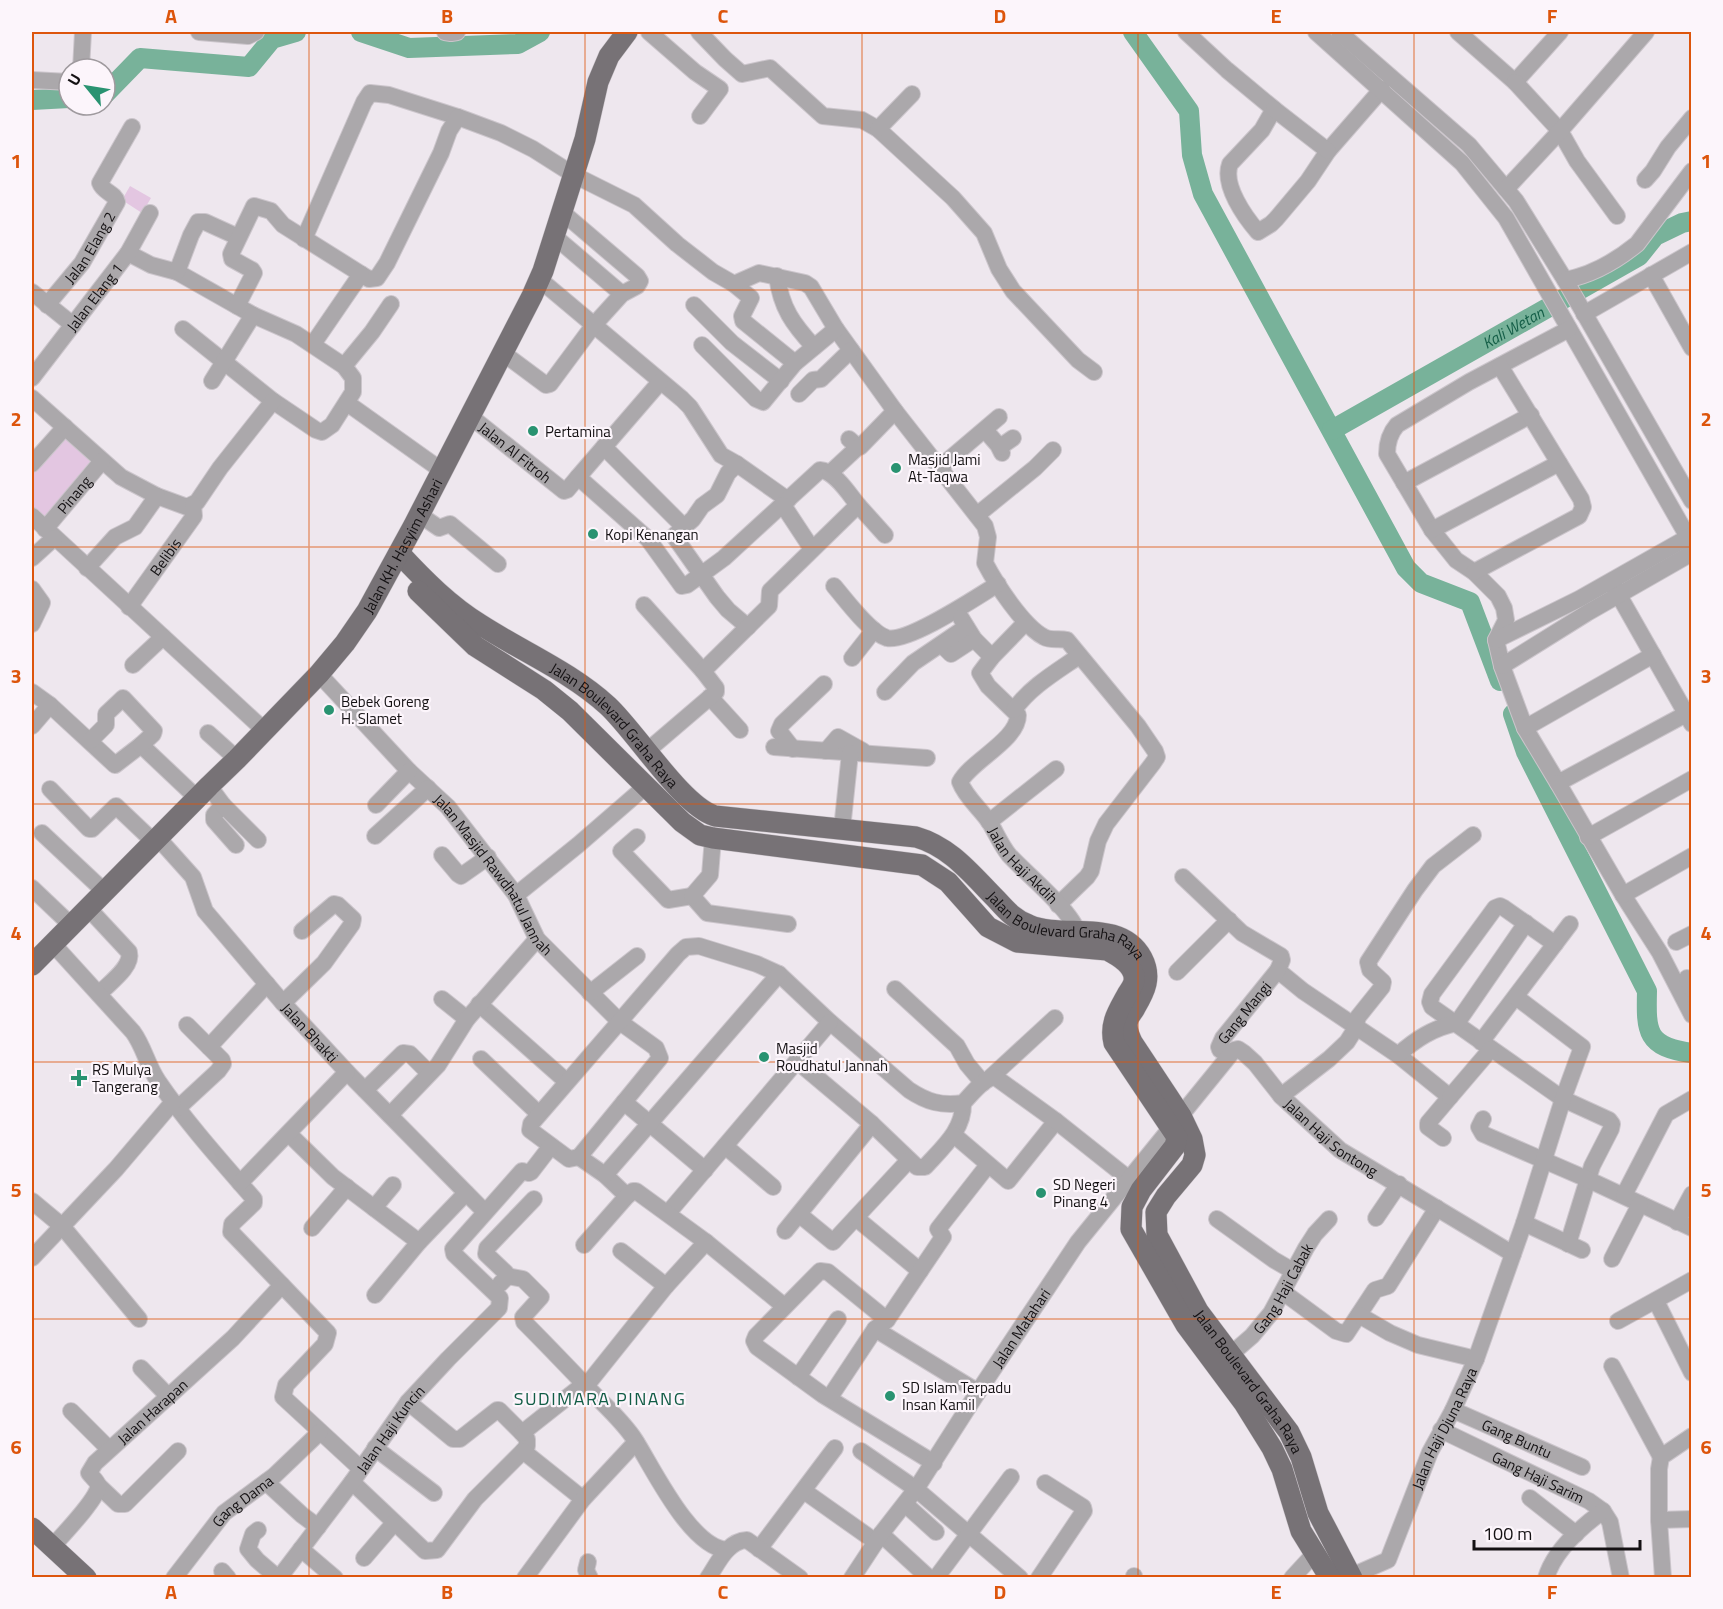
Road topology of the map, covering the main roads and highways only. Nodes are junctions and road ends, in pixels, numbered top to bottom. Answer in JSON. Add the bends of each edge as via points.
{"nodes":[{"id":1,"x":627,"y":32,"type":"edge"},
{"id":2,"x":417,"y":520,"type":"junction"},
{"id":3,"x":395,"y":559,"type":"junction"},
{"id":4,"x":468,"y":616,"type":"junction"},
{"id":5,"x":586,"y":687,"type":"junction"},
{"id":6,"x":610,"y":708,"type":"junction"},
{"id":7,"x":570,"y":711,"type":"junction"},
{"id":8,"x":589,"y":729,"type":"junction"},
{"id":9,"x":842,"y":829,"type":"junction"},
{"id":10,"x":840,"y":855,"type":"junction"},
{"id":11,"x":1080,"y":940,"type":"junction"},
{"id":12,"x":32,"y":965,"type":"edge"},
{"id":13,"x":1177,"y":1122,"type":"junction"},
{"id":14,"x":32,"y":1528,"type":"edge"},
{"id":15,"x":82,"y":1576,"type":"edge"},
{"id":16,"x":1345,"y":1577,"type":"edge"}],
"edges":[{"from":1,"to":2,"type":"main road","name":"Jalan KH. Hasyim Ashari","via":[[609,56],[598,82],[585,139],[539,279]]},
{"from":2,"to":3,"type":"main road","name":"Jalan KH. Hasyim Ashari"},
{"from":2,"to":4,"type":"main road","via":[[410,542],[412,554]]},
{"from":3,"to":4,"type":"main road","name":"Jalan Boulevard Graha Raya"},
{"from":3,"to":7,"type":"main road","name":"Jalan Boulevard Graha Raya","via":[[466,639]]},
{"from":3,"to":12,"type":"main road","name":"Jalan KH. Hasyim Ashari","via":[[367,611],[319,674]]},
{"from":4,"to":5,"type":"main road","name":"Jalan Boulevard Graha Raya"},
{"from":5,"to":6,"type":"main road","name":"Jalan Boulevard Graha Raya"},
{"from":5,"to":7,"type":"main road","via":[[583,703]]},
{"from":6,"to":8,"type":"main road","via":[[596,715]]},
{"from":6,"to":9,"type":"main road","name":"Jalan Boulevard Graha Raya","via":[[705,813]]},
{"from":7,"to":8,"type":"main road","name":"Jalan Boulevard Graha Raya"},
{"from":8,"to":10,"type":"main road","name":"Jalan Boulevard Graha Raya","via":[[691,830],[713,838]]},
{"from":9,"to":10,"type":"main road"},
{"from":9,"to":11,"type":"main road","name":"Jalan Boulevard Graha Raya","via":[[932,841],[951,854],[1016,920]]},
{"from":10,"to":11,"type":"main road","name":"Jalan Boulevard Graha Raya","via":[[922,865],[948,882],[988,927],[1017,942]]},
{"from":11,"to":13,"type":"main road","name":"Jalan Boulevard Graha Raya","via":[[1099,932],[1119,937],[1130,943],[1143,960],[1147,985],[1128,1020],[1127,1030]]},
{"from":13,"to":16,"type":"main road","name":"Jalan Boulevard Graha Raya","via":[[1192,1139],[1195,1155],[1192,1166],[1156,1212],[1156,1234],[1198,1311],[1289,1432],[1301,1457],[1317,1514]]},
{"from":13,"to":16,"type":"main road","name":"Jalan Boulevard Graha Raya","via":[[1175,1146],[1132,1207],[1131,1229],[1186,1325],[1272,1448],[1301,1531],[1315,1553]]},
{"from":14,"to":15,"type":"main road"}]}
